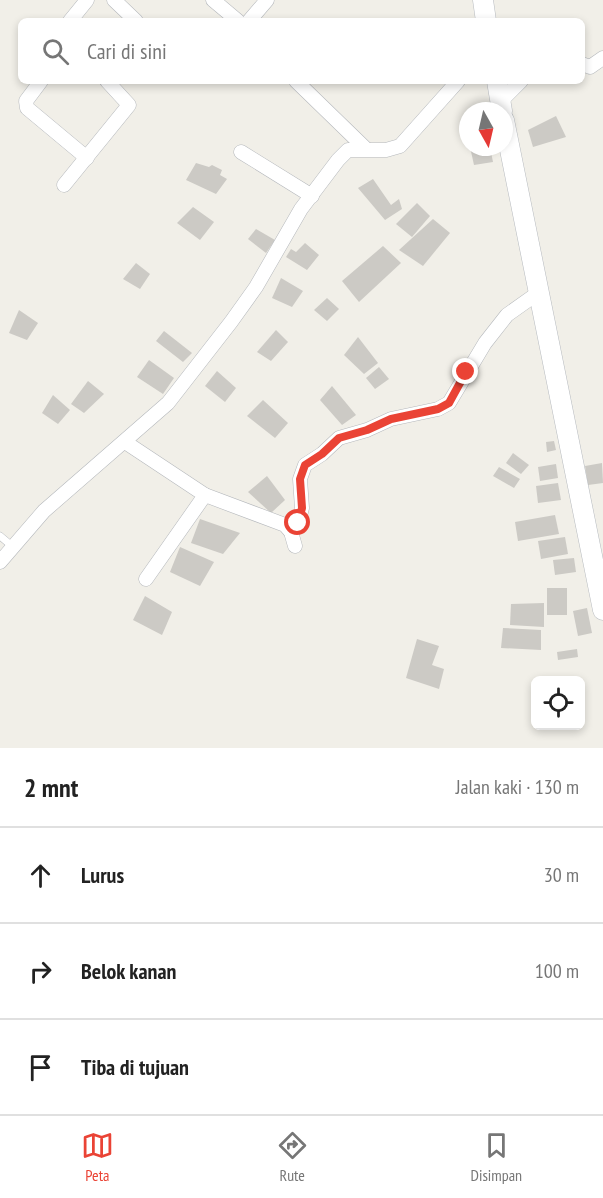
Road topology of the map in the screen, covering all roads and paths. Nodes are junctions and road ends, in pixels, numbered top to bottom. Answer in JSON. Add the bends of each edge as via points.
{"nodes":[{"id":1,"x":87,"y":0,"type":"edge"},
{"id":2,"x":114,"y":0,"type":"edge"},
{"id":3,"x":213,"y":0,"type":"edge"},
{"id":4,"x":267,"y":0,"type":"edge"},
{"id":5,"x":483,"y":0,"type":"edge"},
{"id":6,"x":72,"y":18,"type":"edge"},
{"id":7,"x":133,"y":18,"type":"edge"},
{"id":8,"x":234,"y":18,"type":"edge"},
{"id":9,"x":252,"y":18,"type":"edge"},
{"id":10,"x":486,"y":18,"type":"edge"},
{"id":11,"x":603,"y":58,"type":"edge"},
{"id":12,"x":585,"y":65,"type":"edge"},
{"id":13,"x":39,"y":84,"type":"edge"},
{"id":14,"x":110,"y":84,"type":"edge"},
{"id":15,"x":299,"y":84,"type":"edge"},
{"id":16,"x":455,"y":84,"type":"edge"},
{"id":17,"x":497,"y":84,"type":"edge"},
{"id":18,"x":520,"y":84,"type":"edge"},
{"id":19,"x":500,"y":102,"type":"edge"},
{"id":20,"x":508,"y":102,"type":"edge"},
{"id":21,"x":365,"y":148,"type":"junction"},
{"id":22,"x":241,"y":152,"type":"dead end"},
{"id":23,"x":511,"y":156,"type":"edge"},
{"id":24,"x":87,"y":158,"type":"junction"},
{"id":25,"x":64,"y":185,"type":"dead end"},
{"id":26,"x":312,"y":196,"type":"junction"},
{"id":27,"x":538,"y":293,"type":"junction"},
{"id":28,"x":125,"y":442,"type":"junction"},
{"id":29,"x":205,"y":495,"type":"junction"},
{"id":30,"x":291,"y":532,"type":"junction"},
{"id":31,"x":0,"y":536,"type":"edge"},
{"id":32,"x":12,"y":546,"type":"junction"},
{"id":33,"x":295,"y":546,"type":"dead end"},
{"id":34,"x":0,"y":562,"type":"edge"},
{"id":35,"x":146,"y":579,"type":"dead end"},
{"id":36,"x":603,"y":610,"type":"edge"}],
"edges":[{"from":1,"to":6,"type":"street"},
{"from":2,"to":7,"type":"street"},
{"from":3,"to":8,"type":"street"},
{"from":4,"to":9,"type":"street"},
{"from":5,"to":10,"type":"street"},
{"from":11,"to":12,"type":"street","via":[[591,67]]},
{"from":13,"to":24,"type":"street","via":[[26,101],[27,108]]},
{"from":14,"to":24,"type":"street","via":[[129,105]]},
{"from":15,"to":21,"type":"street"},
{"from":16,"to":21,"type":"street","via":[[400,146],[386,150]]},
{"from":17,"to":19,"type":"street"},
{"from":18,"to":20,"type":"street"},
{"from":21,"to":26,"type":"street","via":[[348,150]]},
{"from":22,"to":26,"type":"street"},
{"from":23,"to":27,"type":"street"},
{"from":24,"to":25,"type":"street"},
{"from":26,"to":28,"type":"street","via":[[231,322],[168,403]]},
{"from":27,"to":30,"type":"street","via":[[507,315],[449,403],[339,438],[305,465],[300,479],[302,508]]},
{"from":27,"to":36,"type":"street"},
{"from":28,"to":29,"type":"street"},
{"from":28,"to":32,"type":"street","via":[[52,504]]},
{"from":29,"to":30,"type":"street","via":[[285,525]]},
{"from":29,"to":35,"type":"street"},
{"from":30,"to":33,"type":"street"},
{"from":31,"to":32,"type":"lane"},
{"from":32,"to":34,"type":"street"}]}
